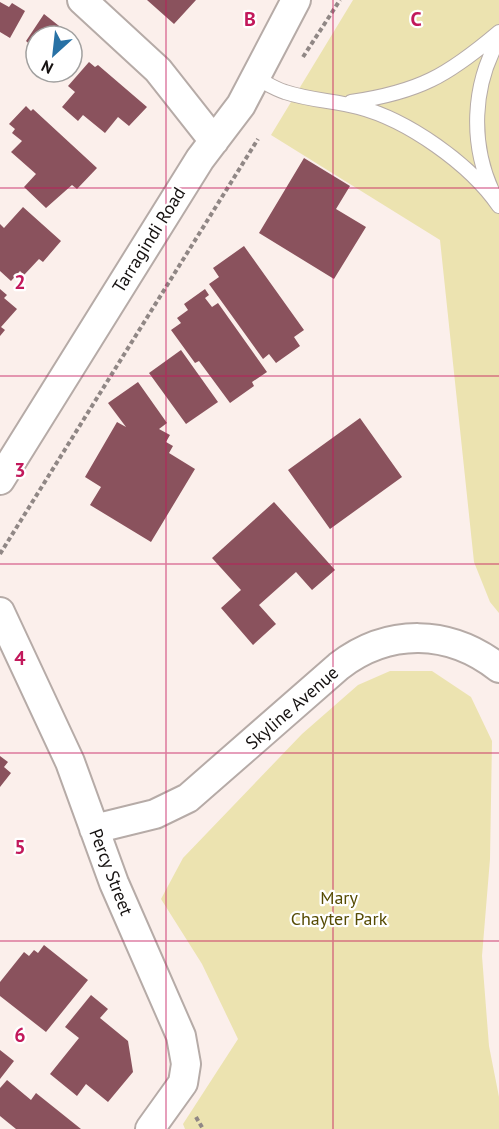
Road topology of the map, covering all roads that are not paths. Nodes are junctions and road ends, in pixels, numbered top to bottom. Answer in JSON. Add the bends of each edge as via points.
{"nodes":[{"id":1,"x":82,"y":0,"type":"edge"},
{"id":2,"x":296,"y":0,"type":"edge"},
{"id":3,"x":499,"y":32,"type":"edge"},
{"id":4,"x":499,"y":39,"type":"edge"},
{"id":5,"x":256,"y":78,"type":"junction"},
{"id":6,"x":343,"y":103,"type":"junction"},
{"id":7,"x":214,"y":141,"type":"junction"},
{"id":8,"x":499,"y":206,"type":"edge"},
{"id":9,"x":0,"y":480,"type":"edge"},
{"id":10,"x":0,"y":612,"type":"edge"},
{"id":11,"x":499,"y":668,"type":"edge"},
{"id":12,"x":94,"y":829,"type":"junction"},
{"id":13,"x":150,"y":1129,"type":"edge"}],
"edges":[{"from":1,"to":7,"type":"street","via":[[158,70]]},
{"from":2,"to":5,"type":"street","name":"Tarragindi Road"},
{"from":3,"to":6,"type":"lane","via":[[466,59],[422,85],[393,96]]},
{"from":4,"to":8,"type":"lane","via":[[482,83],[477,121],[485,171]]},
{"from":5,"to":6,"type":"lane","via":[[283,92]]},
{"from":5,"to":7,"type":"street","name":"Tarragindi Road"},
{"from":6,"to":8,"type":"lane","via":[[393,120],[423,138],[477,180]]},
{"from":7,"to":9,"type":"street","name":"Tarragindi Road"},
{"from":10,"to":12,"type":"street","name":"Percy Street","via":[[70,762]]},
{"from":11,"to":12,"type":"street","name":"Skyline Avenue","via":[[469,649],[436,639],[415,637],[372,646],[339,666],[188,798],[155,814]]},
{"from":12,"to":13,"type":"street","name":"Percy Street","via":[[121,901],[176,1022],[184,1050],[183,1083]]}]}
